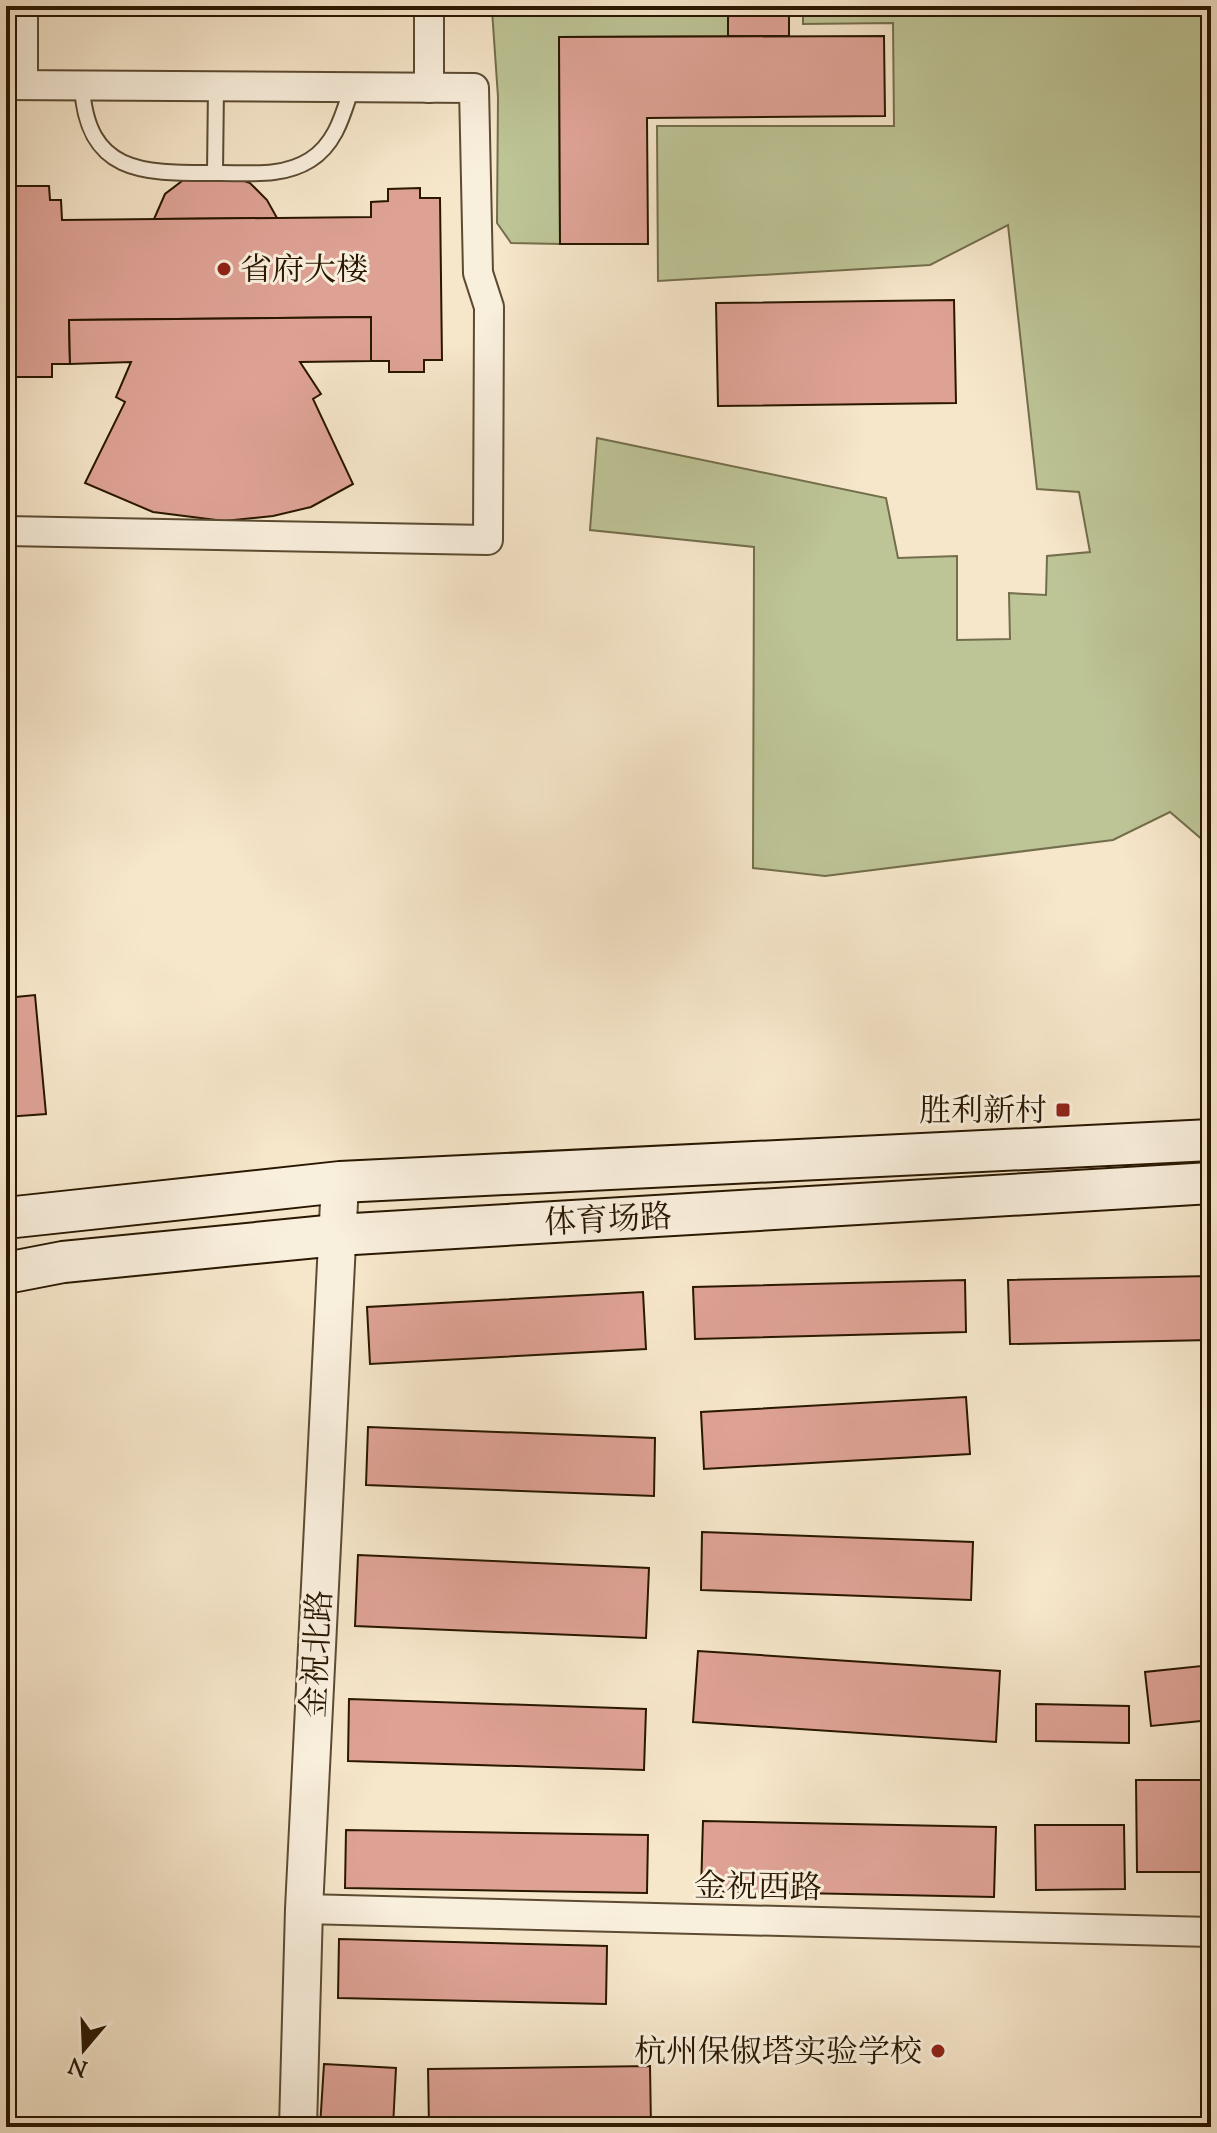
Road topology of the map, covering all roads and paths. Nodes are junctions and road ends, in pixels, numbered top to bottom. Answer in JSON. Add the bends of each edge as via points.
{"nodes":[{"id":1,"x":23,"y":6,"type":"edge"},
{"id":2,"x":429,"y":6,"type":"edge"},
{"id":3,"x":14,"y":85,"type":"edge"},
{"id":4,"x":82,"y":86,"type":"junction"},
{"id":5,"x":216,"y":87,"type":"junction"},
{"id":6,"x":352,"y":87,"type":"junction"},
{"id":7,"x":429,"y":88,"type":"junction"},
{"id":8,"x":215,"y":173,"type":"junction"},
{"id":9,"x":6,"y":531,"type":"edge"},
{"id":10,"x":1211,"y":1140,"type":"edge"},
{"id":11,"x":340,"y":1182,"type":"junction"},
{"id":12,"x":1211,"y":1183,"type":"edge"},
{"id":13,"x":6,"y":1218,"type":"edge"},
{"id":14,"x":337,"y":1235,"type":"junction"},
{"id":15,"x":6,"y":1273,"type":"edge"},
{"id":16,"x":304,"y":1909,"type":"junction"},
{"id":17,"x":1211,"y":1932,"type":"edge"},
{"id":18,"x":298,"y":2127,"type":"edge"}],
"edges":[{"from":1,"to":3,"type":"street"},
{"from":2,"to":7,"type":"street"},
{"from":3,"to":4,"type":"street"},
{"from":4,"to":5,"type":"street"},
{"from":4,"to":8,"type":"lane","via":[[84,115],[92,132],[121,163],[151,173]]},
{"from":5,"to":6,"type":"street"},
{"from":5,"to":8,"type":"lane"},
{"from":6,"to":7,"type":"street"},
{"from":6,"to":8,"type":"lane","via":[[339,130],[312,159],[272,173]]},
{"from":7,"to":9,"type":"street","via":[[474,88],[478,273],[489,307],[488,540]]},
{"from":10,"to":11,"type":"main road","name":"体育场路"},
{"from":11,"to":13,"type":"main road","name":"体育场路"},
{"from":11,"to":14,"type":"street","name":"金祝北路"},
{"from":12,"to":14,"type":"main road","name":"体育场路"},
{"from":14,"to":15,"type":"main road","name":"体育场路","via":[[63,1262]]},
{"from":14,"to":16,"type":"street","name":"金祝北路"},
{"from":16,"to":17,"type":"street","name":"金祝西路"},
{"from":16,"to":18,"type":"street","name":"金祝北路"}]}
